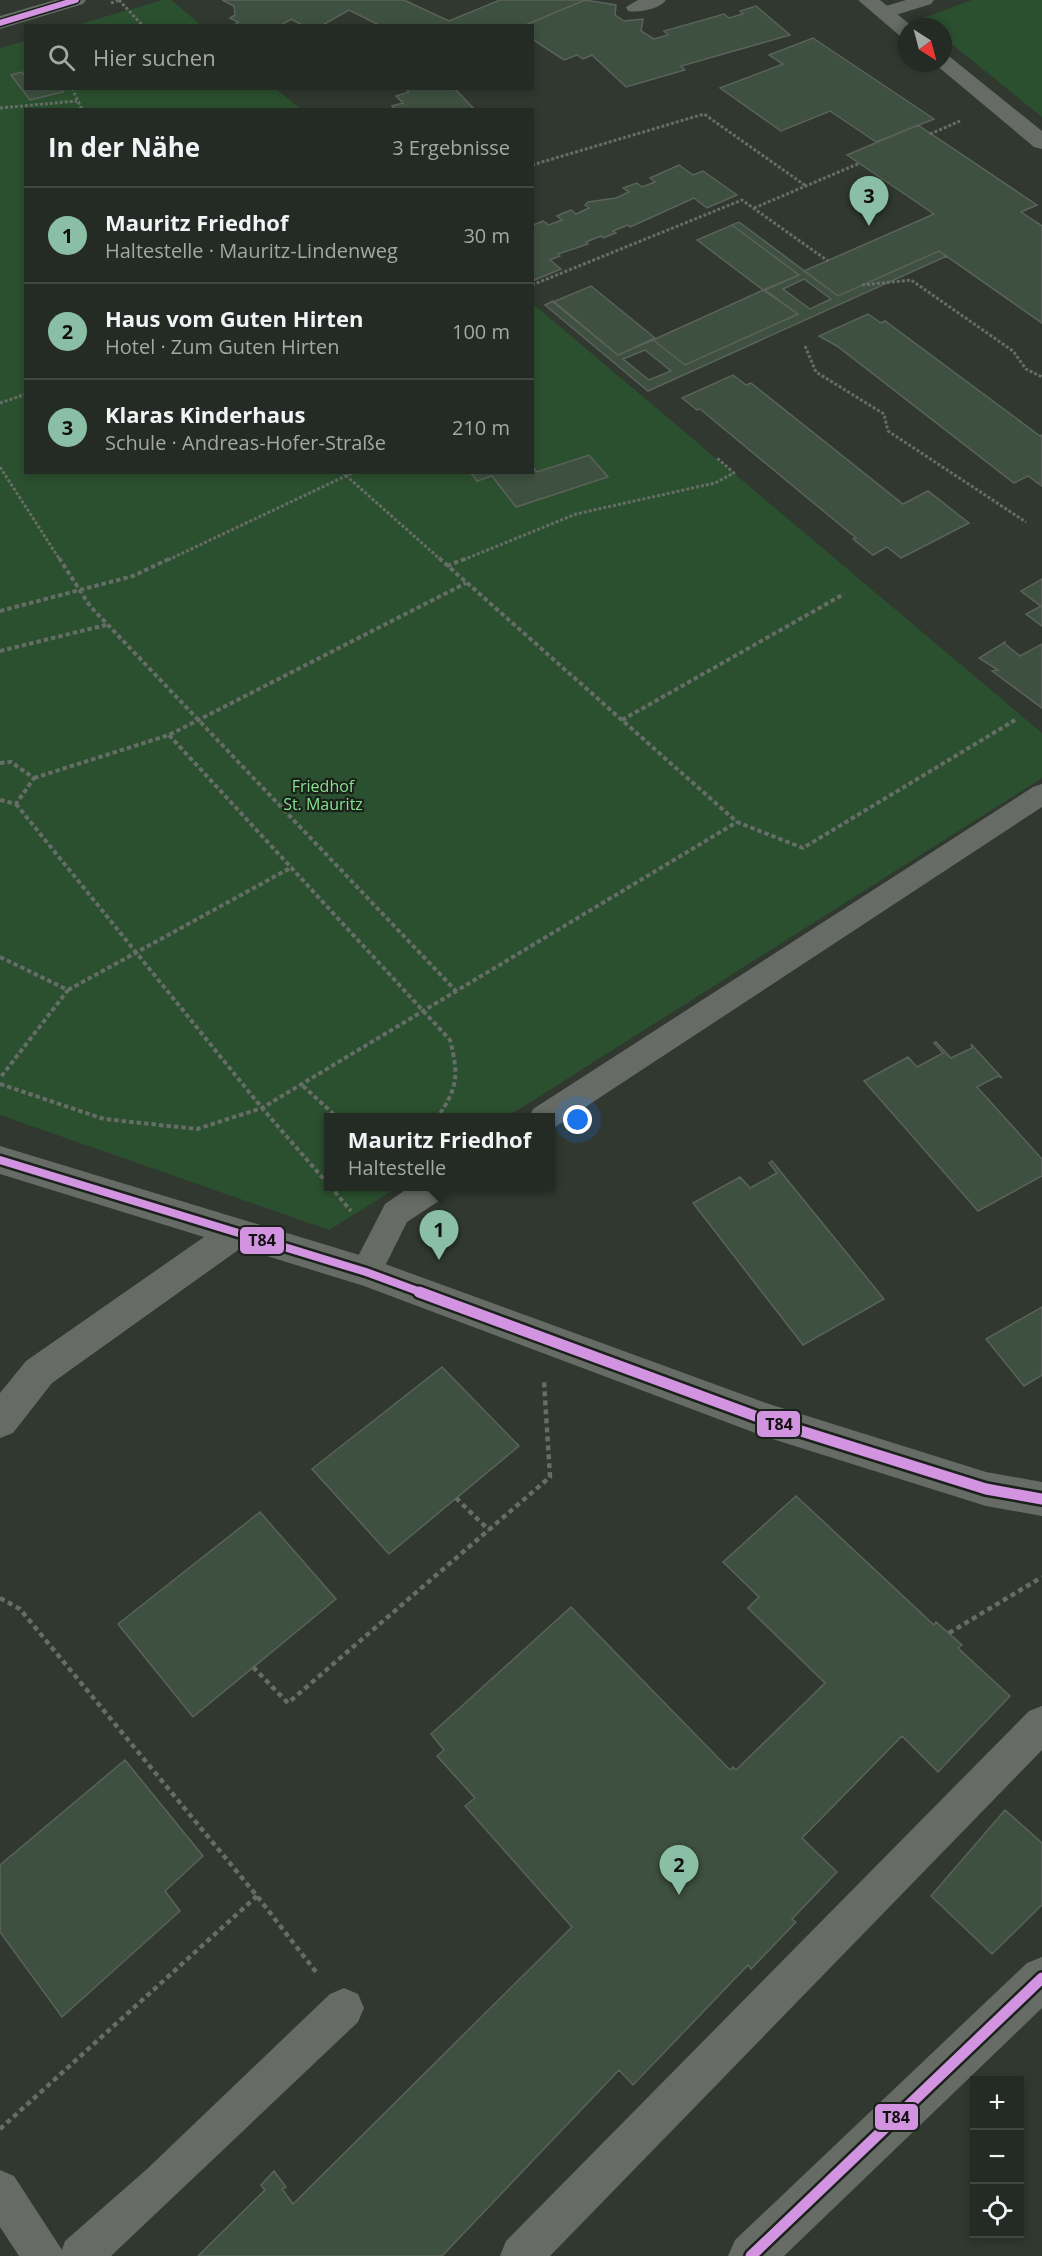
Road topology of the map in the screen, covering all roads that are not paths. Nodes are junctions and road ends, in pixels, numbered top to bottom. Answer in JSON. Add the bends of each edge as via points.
{"nodes":[{"id":1,"x":76,"y":0,"type":"edge"},
{"id":2,"x":657,"y":0,"type":"edge"},
{"id":3,"x":925,"y":0,"type":"edge"},
{"id":4,"x":876,"y":6,"type":"edge"},
{"id":5,"x":635,"y":7,"type":"dead end"},
{"id":6,"x":0,"y":23,"type":"edge"},
{"id":7,"x":898,"y":24,"type":"edge"},
{"id":8,"x":952,"y":68,"type":"edge"},
{"id":9,"x":1042,"y":142,"type":"edge"},
{"id":10,"x":1042,"y":794,"type":"edge"},
{"id":11,"x":552,"y":1113,"type":"edge"},
{"id":12,"x":0,"y":1160,"type":"edge"},
{"id":13,"x":429,"y":1191,"type":"edge"},
{"id":14,"x":236,"y":1233,"type":"junction"},
{"id":15,"x":366,"y":1272,"type":"junction"},
{"id":16,"x":0,"y":1421,"type":"edge"},
{"id":17,"x":1042,"y":1499,"type":"edge"},
{"id":18,"x":1042,"y":1724,"type":"edge"},
{"id":19,"x":1042,"y":1978,"type":"edge"},
{"id":20,"x":344,"y":2008,"type":"road end"},
{"id":21,"x":0,"y":2190,"type":"edge"},
{"id":22,"x":43,"y":2256,"type":"edge"},
{"id":23,"x":80,"y":2256,"type":"edge"},
{"id":24,"x":521,"y":2256,"type":"edge"},
{"id":25,"x":751,"y":2256,"type":"edge"}],
"edges":[{"from":1,"to":6,"type":"street"},
{"from":2,"to":5,"type":"lane"},
{"from":3,"to":4,"type":"lane"},
{"from":4,"to":7,"type":"street"},
{"from":8,"to":9,"type":"street"},
{"from":10,"to":11,"type":"lane"},
{"from":12,"to":14,"type":"street"},
{"from":13,"to":15,"type":"lane","via":[[396,1213]]},
{"from":14,"to":15,"type":"street"},
{"from":14,"to":16,"type":"street","via":[[39,1372]]},
{"from":15,"to":17,"type":"street","via":[[777,1423],[986,1489]]},
{"from":18,"to":24,"type":"lane"},
{"from":19,"to":25,"type":"street"},
{"from":20,"to":23,"type":"lane"},
{"from":21,"to":22,"type":"lane"}]}
